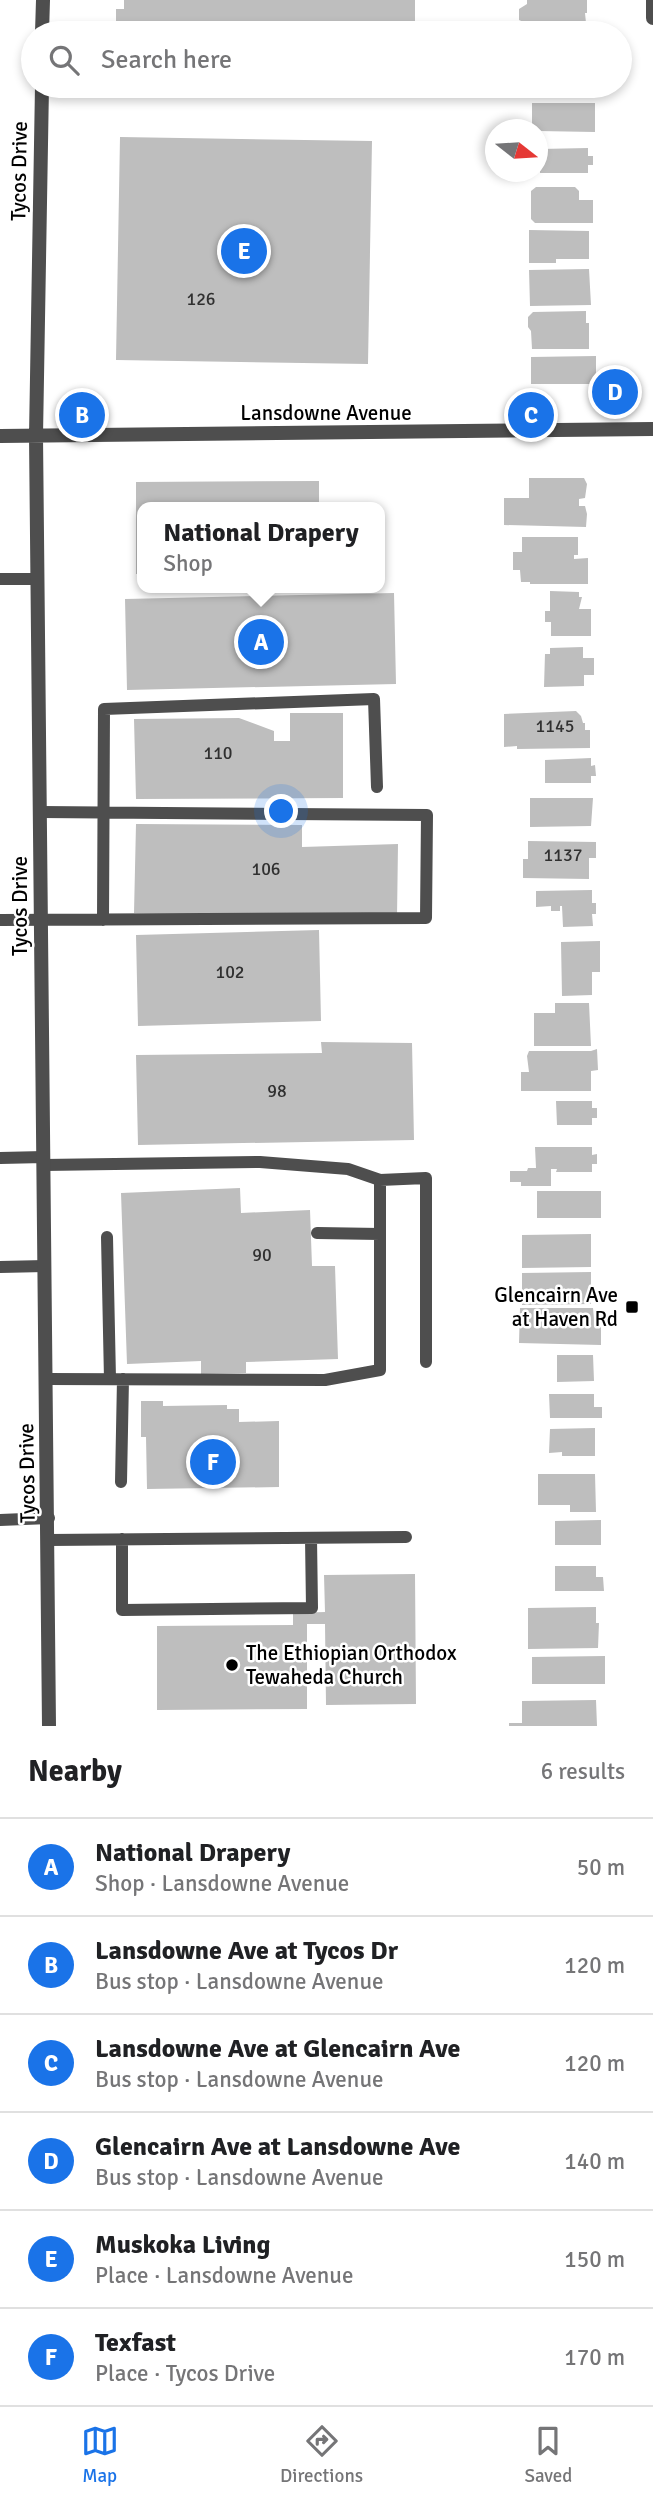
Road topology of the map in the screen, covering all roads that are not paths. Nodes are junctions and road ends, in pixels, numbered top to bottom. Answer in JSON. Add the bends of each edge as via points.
{"nodes":[{"id":1,"x":43,"y":0,"type":"edge"},
{"id":2,"x":653,"y":0,"type":"edge"},
{"id":3,"x":653,"y":18,"type":"edge"},
{"id":4,"x":42,"y":21,"type":"edge"},
{"id":5,"x":42,"y":98,"type":"edge"},
{"id":6,"x":653,"y":429,"type":"edge"},
{"id":7,"x":0,"y":436,"type":"edge"},
{"id":8,"x":36,"y":436,"type":"junction"},
{"id":9,"x":0,"y":579,"type":"edge"},
{"id":10,"x":37,"y":579,"type":"junction"},
{"id":11,"x":377,"y":787,"type":"dead end"},
{"id":12,"x":41,"y":812,"type":"junction"},
{"id":13,"x":103,"y":812,"type":"junction"},
{"id":14,"x":0,"y":920,"type":"edge"},
{"id":15,"x":41,"y":920,"type":"junction"},
{"id":16,"x":103,"y":920,"type":"junction"},
{"id":17,"x":0,"y":1158,"type":"edge"},
{"id":18,"x":44,"y":1161,"type":"junction"},
{"id":19,"x":380,"y":1180,"type":"junction"},
{"id":20,"x":317,"y":1233,"type":"dead end"},
{"id":21,"x":380,"y":1234,"type":"junction"},
{"id":22,"x":107,"y":1237,"type":"dead end"},
{"id":23,"x":46,"y":1266,"type":"junction"},
{"id":24,"x":0,"y":1267,"type":"edge"},
{"id":25,"x":426,"y":1362,"type":"dead end"},
{"id":26,"x":47,"y":1379,"type":"junction"},
{"id":27,"x":117,"y":1379,"type":"junction"},
{"id":28,"x":121,"y":1482,"type":"dead end"},
{"id":29,"x":49,"y":1518,"type":"junction"},
{"id":30,"x":0,"y":1520,"type":"edge"},
{"id":31,"x":406,"y":1537,"type":"dead end"},
{"id":32,"x":311,"y":1538,"type":"junction"},
{"id":33,"x":122,"y":1539,"type":"junction"},
{"id":34,"x":49,"y":1540,"type":"junction"},
{"id":35,"x":49,"y":1726,"type":"edge"}],
"edges":[{"from":1,"to":4,"type":"street"},
{"from":2,"to":3,"type":"street"},
{"from":5,"to":8,"type":"street","name":"Tycos Drive"},
{"from":6,"to":8,"type":"street","name":"Lansdowne Avenue"},
{"from":7,"to":8,"type":"street","name":"Lansdowne Avenue"},
{"from":8,"to":10,"type":"street","name":"Tycos Drive"},
{"from":9,"to":10,"type":"lane"},
{"from":10,"to":12,"type":"street","name":"Tycos Drive"},
{"from":11,"to":13,"type":"lane","via":[[374,699],[104,709]]},
{"from":12,"to":13,"type":"lane"},
{"from":12,"to":15,"type":"street","name":"Tycos Drive"},
{"from":13,"to":16,"type":"lane"},
{"from":13,"to":16,"type":"lane","via":[[427,814],[426,918]]},
{"from":14,"to":15,"type":"lane"},
{"from":15,"to":16,"type":"lane"},
{"from":15,"to":18,"type":"street","name":"Tycos Drive"},
{"from":17,"to":18,"type":"lane"},
{"from":18,"to":19,"type":"lane","via":[[260,1162],[348,1169]]},
{"from":18,"to":23,"type":"street","name":"Tycos Drive"},
{"from":19,"to":21,"type":"lane"},
{"from":19,"to":25,"type":"lane","via":[[426,1178]]},
{"from":20,"to":21,"type":"lane"},
{"from":21,"to":27,"type":"lane","via":[[380,1370],[325,1380]]},
{"from":22,"to":27,"type":"lane"},
{"from":23,"to":24,"type":"lane"},
{"from":23,"to":26,"type":"street","name":"Tycos Drive"},
{"from":26,"to":27,"type":"lane"},
{"from":26,"to":29,"type":"street","name":"Tycos Drive"},
{"from":27,"to":28,"type":"lane"},
{"from":29,"to":30,"type":"lane"},
{"from":29,"to":34,"type":"street","name":"Tycos Drive"},
{"from":31,"to":32,"type":"lane"},
{"from":32,"to":33,"type":"lane"},
{"from":32,"to":33,"type":"lane","via":[[312,1608],[122,1610]]},
{"from":33,"to":34,"type":"lane"},
{"from":34,"to":35,"type":"street","name":"Tycos Drive"}]}
